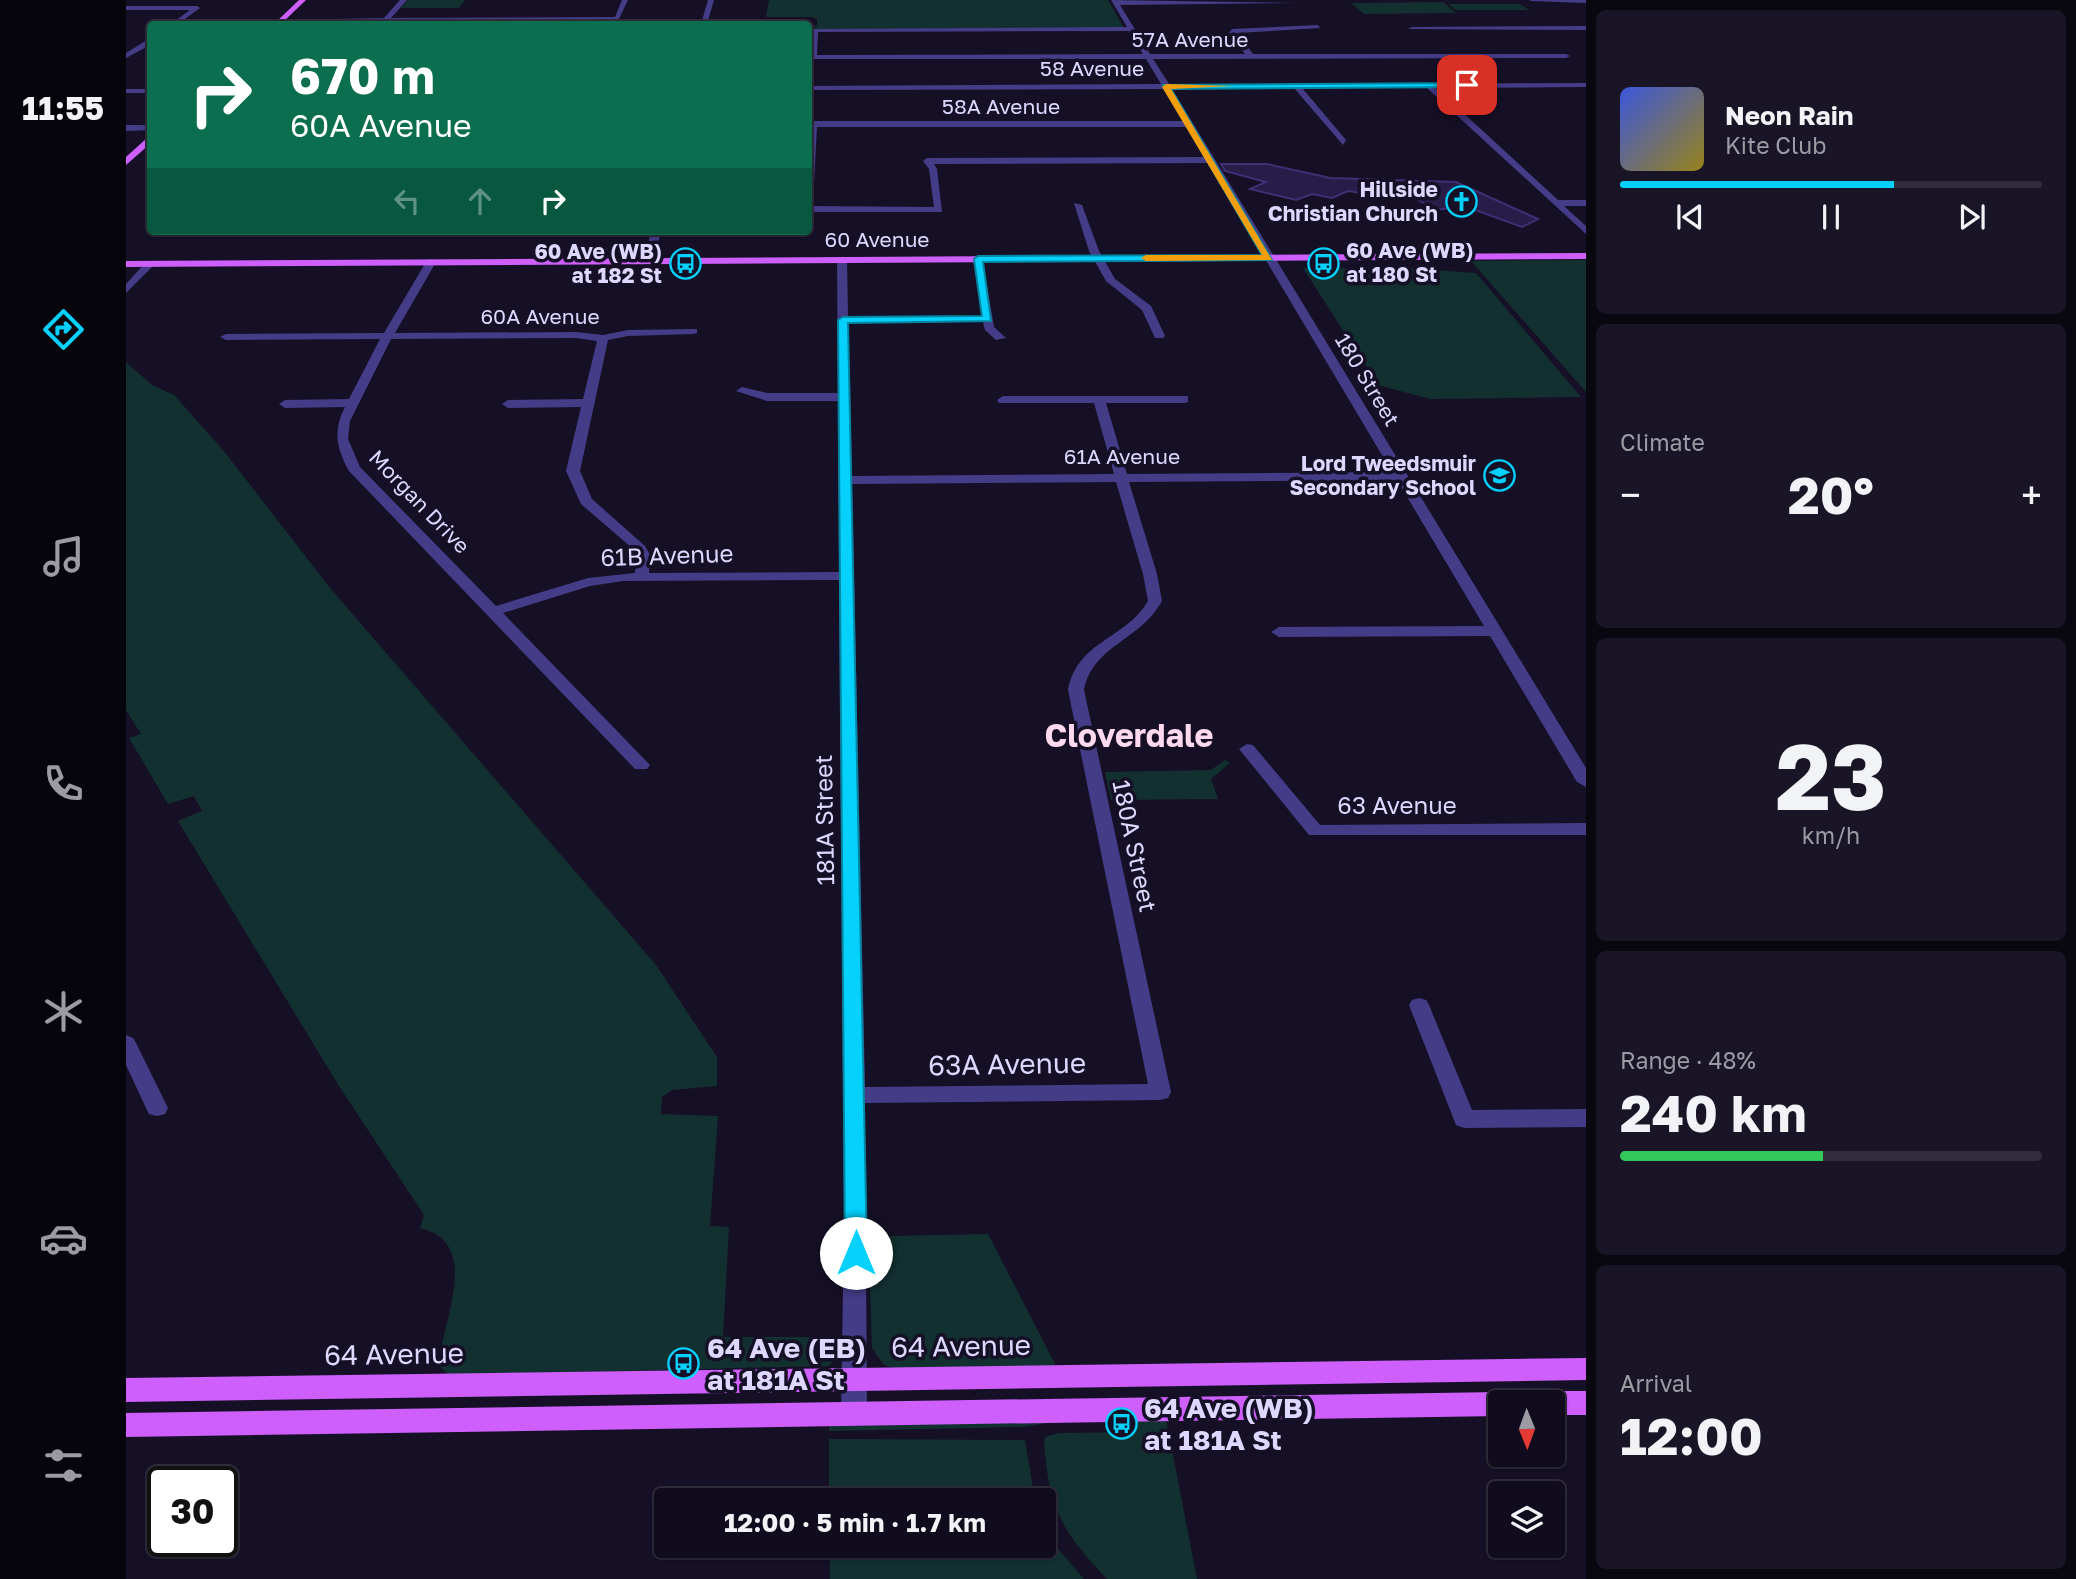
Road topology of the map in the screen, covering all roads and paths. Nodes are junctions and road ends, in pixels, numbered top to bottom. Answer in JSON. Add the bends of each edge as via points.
{"nodes":[{"id":1,"x":303,"y":0,"type":"edge"},
{"id":2,"x":404,"y":0,"type":"edge"},
{"id":3,"x":625,"y":0,"type":"edge"},
{"id":4,"x":711,"y":0,"type":"edge"},
{"id":5,"x":1533,"y":1,"type":"edge"},
{"id":6,"x":1585,"y":1,"type":"edge"},
{"id":7,"x":1115,"y":2,"type":"edge"},
{"id":8,"x":1294,"y":2,"type":"dead end"},
{"id":9,"x":126,"y":8,"type":"edge"},
{"id":10,"x":386,"y":19,"type":"junction"},
{"id":11,"x":178,"y":21,"type":"edge"},
{"id":12,"x":280,"y":21,"type":"edge"},
{"id":13,"x":315,"y":21,"type":"edge"},
{"id":14,"x":510,"y":21,"type":"edge"},
{"id":15,"x":587,"y":21,"type":"edge"},
{"id":16,"x":705,"y":21,"type":"edge"},
{"id":17,"x":1318,"y":27,"type":"dead end"},
{"id":18,"x":1131,"y":29,"type":"junction"},
{"id":19,"x":1412,"y":29,"type":"dead end"},
{"id":20,"x":1531,"y":29,"type":"junction"},
{"id":21,"x":1586,"y":29,"type":"edge"},
{"id":22,"x":1544,"y":38,"type":"dead end"},
{"id":23,"x":147,"y":44,"type":"edge"},
{"id":24,"x":147,"y":45,"type":"edge"},
{"id":25,"x":1554,"y":45,"type":"dead end"},
{"id":26,"x":126,"y":46,"type":"edge"},
{"id":27,"x":126,"y":56,"type":"edge"},
{"id":28,"x":1148,"y":57,"type":"junction"},
{"id":29,"x":1252,"y":58,"type":"junction"},
{"id":30,"x":1428,"y":85,"type":"junction"},
{"id":31,"x":1586,"y":85,"type":"edge"},
{"id":32,"x":1296,"y":86,"type":"junction"},
{"id":33,"x":1166,"y":87,"type":"junction"},
{"id":34,"x":812,"y":88,"type":"edge"},
{"id":35,"x":126,"y":91,"type":"edge"},
{"id":36,"x":147,"y":91,"type":"edge"},
{"id":37,"x":1188,"y":124,"type":"junction"},
{"id":38,"x":812,"y":125,"type":"edge"},
{"id":39,"x":126,"y":128,"type":"edge"},
{"id":40,"x":147,"y":128,"type":"edge"},
{"id":41,"x":1343,"y":142,"type":"dead end"},
{"id":42,"x":147,"y":144,"type":"edge"},
{"id":43,"x":1210,"y":160,"type":"junction"},
{"id":44,"x":126,"y":162,"type":"edge"},
{"id":45,"x":1555,"y":203,"type":"junction"},
{"id":46,"x":1586,"y":203,"type":"edge"},
{"id":47,"x":1077,"y":205,"type":"dead end"},
{"id":48,"x":812,"y":209,"type":"edge"},
{"id":49,"x":1586,"y":232,"type":"edge"},
{"id":50,"x":655,"y":235,"type":"edge"},
{"id":51,"x":1586,"y":256,"type":"edge"},
{"id":52,"x":1100,"y":258,"type":"junction"},
{"id":53,"x":1268,"y":258,"type":"junction"},
{"id":54,"x":978,"y":259,"type":"junction"},
{"id":55,"x":842,"y":260,"type":"junction"},
{"id":56,"x":649,"y":261,"type":"junction"},
{"id":57,"x":431,"y":262,"type":"junction"},
{"id":58,"x":126,"y":264,"type":"edge"},
{"id":59,"x":149,"y":264,"type":"junction"},
{"id":60,"x":126,"y":290,"type":"edge"},
{"id":61,"x":988,"y":319,"type":"junction"},
{"id":62,"x":843,"y":320,"type":"junction"},
{"id":63,"x":693,"y":331,"type":"dead end"},
{"id":64,"x":1159,"y":336,"type":"dead end"},
{"id":65,"x":226,"y":337,"type":"dead end"},
{"id":66,"x":387,"y":337,"type":"junction"},
{"id":67,"x":603,"y":338,"type":"junction"},
{"id":68,"x":1000,"y":338,"type":"dead end"},
{"id":69,"x":742,"y":391,"type":"dead end"},
{"id":70,"x":843,"y":397,"type":"junction"},
{"id":71,"x":1184,"y":399,"type":"dead end"},
{"id":72,"x":1003,"y":400,"type":"dead end"},
{"id":73,"x":1099,"y":401,"type":"junction"},
{"id":74,"x":352,"y":403,"type":"junction"},
{"id":75,"x":587,"y":403,"type":"junction"},
{"id":76,"x":285,"y":404,"type":"dead end"},
{"id":77,"x":508,"y":404,"type":"dead end"},
{"id":78,"x":1401,"y":476,"type":"junction"},
{"id":79,"x":1122,"y":478,"type":"junction"},
{"id":80,"x":844,"y":480,"type":"junction"},
{"id":81,"x":845,"y":576,"type":"junction"},
{"id":82,"x":642,"y":577,"type":"junction"},
{"id":83,"x":495,"y":611,"type":"junction"},
{"id":84,"x":1495,"y":631,"type":"junction"},
{"id":85,"x":1279,"y":632,"type":"dead end"},
{"id":86,"x":1247,"y":749,"type":"dead end"},
{"id":87,"x":641,"y":765,"type":"dead end"},
{"id":88,"x":1586,"y":782,"type":"edge"},
{"id":89,"x":1586,"y":829,"type":"edge"},
{"id":90,"x":1419,"y":1005,"type":"dead end"},
{"id":91,"x":126,"y":1043,"type":"edge"},
{"id":92,"x":1160,"y":1092,"type":"joint"},
{"id":93,"x":855,"y":1095,"type":"junction"},
{"id":94,"x":158,"y":1108,"type":"dead end"},
{"id":95,"x":1586,"y":1118,"type":"edge"},
{"id":96,"x":1586,"y":1369,"type":"edge"},
{"id":97,"x":854,"y":1379,"type":"junction"},
{"id":98,"x":126,"y":1390,"type":"edge"},
{"id":99,"x":1586,"y":1403,"type":"edge"},
{"id":100,"x":1488,"y":1404,"type":"edge"},
{"id":101,"x":1565,"y":1404,"type":"edge"},
{"id":102,"x":854,"y":1414,"type":"junction"},
{"id":103,"x":126,"y":1424,"type":"edge"}],
"edges":[{"from":1,"to":12,"type":"main road"},
{"from":2,"to":10,"type":"street"},
{"from":3,"to":15,"type":"street","via":[[618,19]]},
{"from":4,"to":16,"type":"street"},
{"from":5,"to":6,"type":"street"},
{"from":7,"to":8,"type":"street"},
{"from":7,"to":18,"type":"street","name":"180 Street"},
{"from":9,"to":11,"type":"street","via":[[197,8]]},
{"from":10,"to":13,"type":"street"},
{"from":10,"to":14,"type":"street"},
{"from":17,"to":29,"type":"street","via":[[1234,30]]},
{"from":18,"to":28,"type":"street","name":"180 Street"},
{"from":18,"to":28,"type":"street","name":"57A Avenue","via":[[815,30],[813,57]]},
{"from":19,"to":20,"type":"street"},
{"from":20,"to":21,"type":"street"},
{"from":20,"to":22,"type":"street"},
{"from":23,"to":26,"type":"street"},
{"from":24,"to":27,"type":"street"},
{"from":25,"to":29,"type":"street","name":"57A Avenue","via":[[1566,56]]},
{"from":28,"to":29,"type":"street","name":"57A Avenue"},
{"from":28,"to":33,"type":"street","name":"180 Street"},
{"from":30,"to":31,"type":"street","name":"58 Avenue"},
{"from":30,"to":32,"type":"street","name":"58 Avenue"},
{"from":30,"to":45,"type":"street"},
{"from":32,"to":33,"type":"street","name":"58 Avenue"},
{"from":32,"to":41,"type":"street"},
{"from":33,"to":34,"type":"street","name":"58 Avenue"},
{"from":33,"to":37,"type":"street","name":"180 Street"},
{"from":35,"to":36,"type":"street"},
{"from":37,"to":38,"type":"street","name":"58A Avenue"},
{"from":37,"to":43,"type":"street","name":"180 Street"},
{"from":39,"to":40,"type":"street"},
{"from":42,"to":44,"type":"main road"},
{"from":43,"to":48,"type":"street","via":[[927,161],[933,169],[939,210]]},
{"from":43,"to":53,"type":"street","name":"180 Street"},
{"from":45,"to":46,"type":"street"},
{"from":45,"to":49,"type":"street"},
{"from":47,"to":52,"type":"street"},
{"from":50,"to":56,"type":"street"},
{"from":51,"to":53,"type":"main road","name":"60 Avenue"},
{"from":52,"to":53,"type":"main road","name":"60 Avenue"},
{"from":52,"to":54,"type":"main road","name":"60 Avenue"},
{"from":52,"to":64,"type":"street","via":[[1111,281],[1147,309]]},
{"from":53,"to":78,"type":"street","name":"180 Street"},
{"from":54,"to":55,"type":"main road","name":"60 Avenue"},
{"from":54,"to":61,"type":"street"},
{"from":55,"to":56,"type":"main road","name":"60 Avenue"},
{"from":55,"to":62,"type":"street","name":"181A Street"},
{"from":56,"to":57,"type":"main road","name":"60 Avenue"},
{"from":57,"to":59,"type":"main road","name":"60 Avenue"},
{"from":57,"to":66,"type":"street","name":"Morgan Drive"},
{"from":58,"to":59,"type":"main road","name":"60 Avenue"},
{"from":59,"to":60,"type":"street"},
{"from":61,"to":62,"type":"street"},
{"from":61,"to":68,"type":"street","via":[[991,331]]},
{"from":62,"to":70,"type":"street","name":"181A Street"},
{"from":63,"to":67,"type":"street","name":"60A Avenue"},
{"from":65,"to":66,"type":"street","name":"60A Avenue"},
{"from":66,"to":67,"type":"street","name":"60A Avenue"},
{"from":66,"to":74,"type":"street","name":"Morgan Drive"},
{"from":67,"to":75,"type":"street"},
{"from":69,"to":70,"type":"street","via":[[767,397]]},
{"from":70,"to":80,"type":"street","name":"181A Street"},
{"from":71,"to":73,"type":"street"},
{"from":72,"to":73,"type":"street"},
{"from":73,"to":79,"type":"street","name":"180A Street"},
{"from":74,"to":76,"type":"street"},
{"from":74,"to":83,"type":"street","name":"Morgan Drive","via":[[342,439],[354,468]]},
{"from":75,"to":77,"type":"street"},
{"from":75,"to":82,"type":"street","via":[[573,458],[576,481],[594,509],[638,546],[643,555]]},
{"from":78,"to":79,"type":"street","name":"61A Avenue"},
{"from":78,"to":84,"type":"street","name":"180 Street"},
{"from":79,"to":80,"type":"street","name":"61A Avenue"},
{"from":79,"to":92,"type":"street","name":"180A Street","via":[[1155,601],[1143,619],[1084,663],[1076,677],[1076,690]]},
{"from":80,"to":81,"type":"street","name":"181A Street"},
{"from":81,"to":82,"type":"street","name":"61B Avenue"},
{"from":81,"to":93,"type":"street","name":"181A Street"},
{"from":82,"to":83,"type":"street","name":"61B Avenue","via":[[588,582]]},
{"from":83,"to":87,"type":"street","name":"Morgan Drive"},
{"from":84,"to":85,"type":"street"},
{"from":84,"to":88,"type":"street","name":"180 Street"},
{"from":86,"to":89,"type":"street","name":"63 Avenue","via":[[1315,831]]},
{"from":90,"to":95,"type":"street","via":[[1464,1119]]},
{"from":91,"to":94,"type":"street"},
{"from":92,"to":93,"type":"street","name":"63A Avenue"},
{"from":93,"to":97,"type":"street","name":"181A Street"},
{"from":96,"to":97,"type":"main road","name":"64 Avenue"},
{"from":97,"to":98,"type":"main road","name":"64 Avenue"},
{"from":97,"to":102,"type":"street","name":"181A Street"},
{"from":99,"to":101,"type":"main road"},
{"from":100,"to":102,"type":"main road"},
{"from":102,"to":103,"type":"main road"}]}
